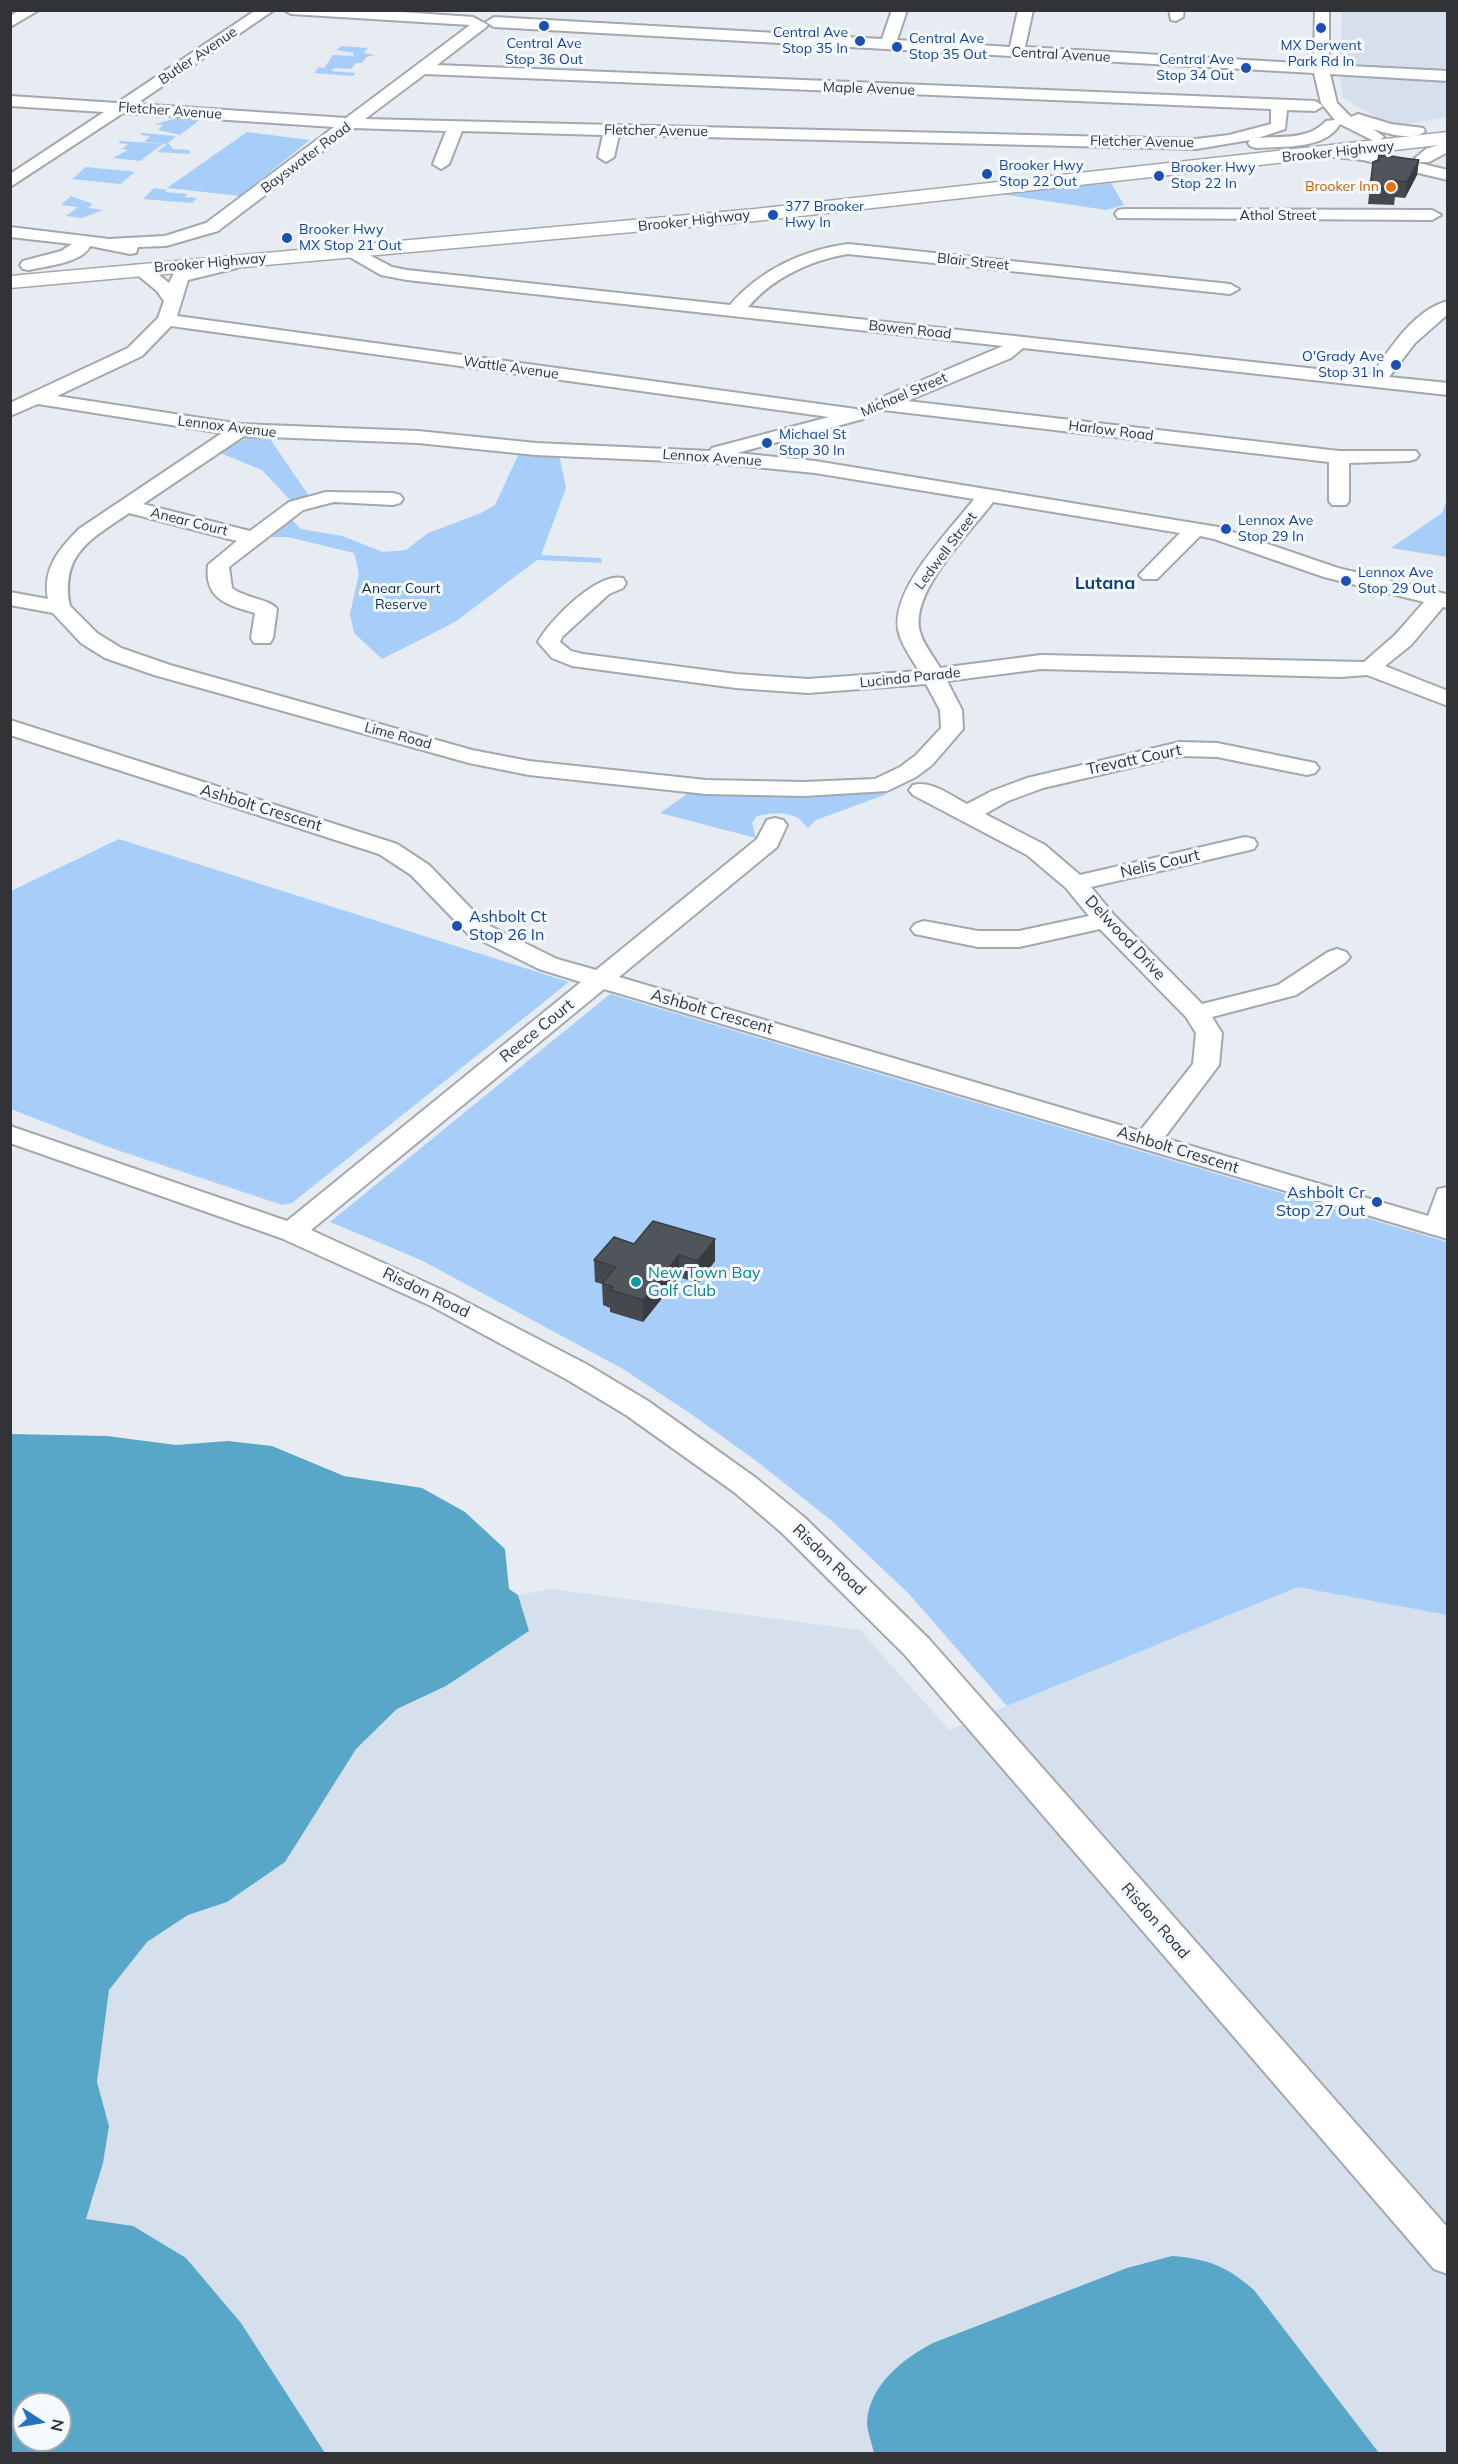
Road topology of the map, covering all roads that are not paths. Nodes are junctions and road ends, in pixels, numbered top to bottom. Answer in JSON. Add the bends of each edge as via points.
{"nodes":[{"id":1,"x":32,"y":10,"type":"edge"},
{"id":2,"x":267,"y":10,"type":"edge"},
{"id":3,"x":291,"y":10,"type":"edge"},
{"id":4,"x":900,"y":10,"type":"edge"},
{"id":5,"x":1026,"y":10,"type":"edge"},
{"id":6,"x":1322,"y":10,"type":"edge"},
{"id":7,"x":664,"y":18,"type":"dead end"},
{"id":8,"x":487,"y":19,"type":"edge"},
{"id":9,"x":10,"y":23,"type":"edge"},
{"id":10,"x":656,"y":32,"type":"junction"},
{"id":11,"x":888,"y":45,"type":"junction"},
{"id":12,"x":1016,"y":52,"type":"junction"},
{"id":13,"x":422,"y":69,"type":"junction"},
{"id":14,"x":1322,"y":71,"type":"junction"},
{"id":15,"x":1448,"y":76,"type":"edge"},
{"id":16,"x":10,"y":101,"type":"edge"},
{"id":17,"x":1321,"y":102,"type":"junction"},
{"id":18,"x":1279,"y":105,"type":"junction"},
{"id":19,"x":121,"y":108,"type":"junction"},
{"id":20,"x":353,"y":123,"type":"junction"},
{"id":21,"x":1332,"y":124,"type":"junction"},
{"id":22,"x":456,"y":127,"type":"junction"},
{"id":23,"x":1448,"y":127,"type":"edge"},
{"id":24,"x":612,"y":131,"type":"junction"},
{"id":25,"x":1417,"y":131,"type":"junction"},
{"id":26,"x":1448,"y":138,"type":"edge"},
{"id":27,"x":1377,"y":142,"type":"junction"},
{"id":28,"x":1448,"y":147,"type":"edge"},
{"id":29,"x":1333,"y":153,"type":"junction"},
{"id":30,"x":606,"y":157,"type":"dead end"},
{"id":31,"x":1424,"y":158,"type":"junction"},
{"id":32,"x":1132,"y":162,"type":"junction"},
{"id":33,"x":441,"y":164,"type":"dead end"},
{"id":34,"x":1448,"y":168,"type":"edge"},
{"id":35,"x":1448,"y":174,"type":"edge"},
{"id":36,"x":10,"y":182,"type":"edge"},
{"id":37,"x":1442,"y":213,"type":"edge"},
{"id":38,"x":1124,"y":214,"type":"dead end"},
{"id":39,"x":10,"y":232,"type":"edge"},
{"id":40,"x":75,"y":240,"type":"junction"},
{"id":41,"x":468,"y":242,"type":"junction"},
{"id":42,"x":350,"y":252,"type":"junction"},
{"id":43,"x":271,"y":258,"type":"junction"},
{"id":44,"x":136,"y":261,"type":"junction"},
{"id":45,"x":375,"y":264,"type":"junction"},
{"id":46,"x":17,"y":269,"type":"edge"},
{"id":47,"x":10,"y":282,"type":"edge"},
{"id":48,"x":10,"y":286,"type":"edge"},
{"id":49,"x":1230,"y":289,"type":"dead end"},
{"id":50,"x":174,"y":294,"type":"junction"},
{"id":51,"x":1448,"y":306,"type":"edge"},
{"id":52,"x":735,"y":311,"type":"junction"},
{"id":53,"x":167,"y":320,"type":"junction"},
{"id":54,"x":1019,"y":342,"type":"junction"},
{"id":55,"x":1377,"y":381,"type":"junction"},
{"id":56,"x":1448,"y":389,"type":"edge"},
{"id":57,"x":35,"y":398,"type":"junction"},
{"id":58,"x":883,"y":404,"type":"junction"},
{"id":59,"x":12,"y":408,"type":"edge"},
{"id":60,"x":856,"y":415,"type":"junction"},
{"id":61,"x":240,"y":430,"type":"junction"},
{"id":62,"x":1409,"y":455,"type":"dead end"},
{"id":63,"x":715,"y":457,"type":"junction"},
{"id":64,"x":1340,"y":458,"type":"junction"},
{"id":65,"x":988,"y":494,"type":"junction"},
{"id":66,"x":393,"y":499,"type":"dead end"},
{"id":67,"x":1339,"y":501,"type":"dead end"},
{"id":68,"x":126,"y":506,"type":"junction"},
{"id":69,"x":1196,"y":529,"type":"junction"},
{"id":70,"x":251,"y":538,"type":"junction"},
{"id":71,"x":1150,"y":575,"type":"dead end"},
{"id":72,"x":615,"y":583,"type":"dead end"},
{"id":73,"x":10,"y":598,"type":"edge"},
{"id":74,"x":1443,"y":601,"type":"edge"},
{"id":75,"x":60,"y":608,"type":"junction"},
{"id":76,"x":262,"y":638,"type":"dead end"},
{"id":77,"x":1370,"y":668,"type":"junction"},
{"id":78,"x":934,"y":676,"type":"junction"},
{"id":79,"x":1448,"y":699,"type":"edge"},
{"id":80,"x":10,"y":727,"type":"edge"},
{"id":81,"x":1307,"y":768,"type":"dead end"},
{"id":82,"x":921,"y":790,"type":"dead end"},
{"id":83,"x":967,"y":814,"type":"junction"},
{"id":84,"x":775,"y":825,"type":"dead end"},
{"id":85,"x":1245,"y":844,"type":"dead end"},
{"id":86,"x":1075,"y":883,"type":"junction"},
{"id":87,"x":1105,"y":920,"type":"junction"},
{"id":88,"x":924,"y":928,"type":"dead end"},
{"id":89,"x":1336,"y":957,"type":"dead end"},
{"id":90,"x":600,"y":980,"type":"junction"},
{"id":91,"x":1197,"y":1012,"type":"junction"},
{"id":92,"x":10,"y":1134,"type":"edge"},
{"id":93,"x":1147,"y":1141,"type":"junction"},
{"id":94,"x":1448,"y":1196,"type":"edge"},
{"id":95,"x":1443,"y":1230,"type":"edge"},
{"id":96,"x":291,"y":1232,"type":"junction"},
{"id":97,"x":1448,"y":2257,"type":"edge"}],
"edges":[{"from":1,"to":9,"type":"street"},
{"from":2,"to":19,"type":"street","name":"Butler Avenue"},
{"from":3,"to":8,"type":"street","name":"Central Avenue"},
{"from":4,"to":11,"type":"street"},
{"from":5,"to":12,"type":"street"},
{"from":6,"to":14,"type":"street"},
{"from":7,"to":10,"type":"street"},
{"from":8,"to":10,"type":"street","name":"Central Avenue"},
{"from":8,"to":13,"type":"street","name":"Bayswater Road"},
{"from":10,"to":11,"type":"street","name":"Central Avenue"},
{"from":11,"to":12,"type":"street","name":"Central Avenue"},
{"from":12,"to":14,"type":"street","name":"Central Avenue"},
{"from":13,"to":18,"type":"street","name":"Maple Avenue"},
{"from":13,"to":20,"type":"street","name":"Bayswater Road"},
{"from":14,"to":15,"type":"street","name":"Central Avenue"},
{"from":14,"to":17,"type":"street","via":[[1316,82]]},
{"from":16,"to":19,"type":"street","name":"Fletcher Avenue"},
{"from":17,"to":18,"type":"street","name":"Maple Avenue"},
{"from":17,"to":21,"type":"street","via":[[1318,113]]},
{"from":17,"to":25,"type":"street","via":[[1389,129]]},
{"from":17,"to":27,"type":"street"},
{"from":18,"to":24,"type":"street","name":"Fletcher Avenue","via":[[1279,126],[1275,129],[1206,143]]},
{"from":19,"to":20,"type":"street","name":"Fletcher Avenue"},
{"from":19,"to":36,"type":"street","name":"Butler Avenue"},
{"from":20,"to":22,"type":"street","name":"Fletcher Avenue"},
{"from":20,"to":44,"type":"street","name":"Bayswater Road","via":[[212,228],[166,241]]},
{"from":21,"to":27,"type":"street"},
{"from":21,"to":32,"type":"street","via":[[1326,132],[1310,137]]},
{"from":22,"to":24,"type":"street","name":"Fletcher Avenue"},
{"from":22,"to":33,"type":"street"},
{"from":23,"to":25,"type":"highway","name":"Brooker Highway"},
{"from":24,"to":30,"type":"street"},
{"from":25,"to":27,"type":"highway","name":"Brooker Highway"},
{"from":26,"to":27,"type":"highway","name":"Brooker Highway"},
{"from":27,"to":29,"type":"highway","name":"Brooker Highway"},
{"from":27,"to":31,"type":"street"},
{"from":27,"to":32,"type":"highway","name":"Brooker Highway"},
{"from":27,"to":35,"type":"street"},
{"from":28,"to":31,"type":"street"},
{"from":29,"to":35,"type":"street","via":[[1363,155]]},
{"from":29,"to":41,"type":"highway","name":"Brooker Highway"},
{"from":31,"to":34,"type":"street"},
{"from":32,"to":44,"type":"highway","name":"Brooker Highway"},
{"from":37,"to":38,"type":"street","name":"Athol Street"},
{"from":39,"to":40,"type":"street"},
{"from":40,"to":44,"type":"street"},
{"from":40,"to":46,"type":"street","via":[[82,247],[76,252]]},
{"from":41,"to":42,"type":"highway","name":"Brooker Highway"},
{"from":41,"to":45,"type":"street","via":[[388,255]]},
{"from":42,"to":43,"type":"highway","name":"Brooker Highway"},
{"from":42,"to":44,"type":"highway","via":[[298,250]]},
{"from":42,"to":45,"type":"street","name":"Bowen Road"},
{"from":43,"to":44,"type":"highway","name":"Brooker Highway"},
{"from":43,"to":50,"type":"street","via":[[189,273],[180,277]]},
{"from":44,"to":46,"type":"highway"},
{"from":44,"to":47,"type":"highway","name":"Brooker Highway"},
{"from":44,"to":48,"type":"highway","via":[[67,283]]},
{"from":44,"to":50,"type":"street"},
{"from":45,"to":52,"type":"street","name":"Bowen Road","via":[[407,275]]},
{"from":49,"to":52,"type":"street","name":"Blair Street","via":[[848,249],[834,250],[766,280]]},
{"from":50,"to":53,"type":"street"},
{"from":51,"to":55,"type":"street","via":[[1437,310]]},
{"from":52,"to":54,"type":"street","name":"Bowen Road"},
{"from":53,"to":57,"type":"street","via":[[135,352]]},
{"from":53,"to":60,"type":"street","name":"Wattle Avenue"},
{"from":54,"to":55,"type":"street","name":"Bowen Road"},
{"from":54,"to":58,"type":"street","name":"Michael Street","via":[[1004,354]]},
{"from":55,"to":56,"type":"street","name":"Bowen Road"},
{"from":57,"to":59,"type":"street"},
{"from":57,"to":61,"type":"street","name":"Lennox Avenue"},
{"from":58,"to":60,"type":"street","name":"Michael Street"},
{"from":58,"to":64,"type":"street","name":"Harlow Road"},
{"from":60,"to":63,"type":"street","name":"Michael Street","via":[[822,427],[725,448]]},
{"from":61,"to":63,"type":"street","name":"Lennox Avenue","via":[[418,437],[536,449]]},
{"from":61,"to":68,"type":"street"},
{"from":62,"to":64,"type":"street","name":"Harlow Road"},
{"from":63,"to":65,"type":"street","name":"Lennox Avenue","via":[[815,467]]},
{"from":64,"to":67,"type":"street"},
{"from":65,"to":69,"type":"street","name":"Lennox Avenue"},
{"from":65,"to":78,"type":"street","name":"Ledwell Street","via":[[916,588],[908,610],[909,632]]},
{"from":66,"to":70,"type":"street","name":"Anear Court","via":[[315,499],[296,506]]},
{"from":68,"to":70,"type":"street","name":"Anear Court"},
{"from":68,"to":75,"type":"street","via":[[86,533],[67,553],[58,572]]},
{"from":69,"to":71,"type":"street"},
{"from":69,"to":74,"type":"street","name":"Lennox Avenue","via":[[1233,536],[1331,573]]},
{"from":70,"to":76,"type":"street","name":"Anear Court","via":[[219,565],[216,579],[222,592],[266,609]]},
{"from":72,"to":78,"type":"street","name":"Lucinda Parade","via":[[601,589],[553,634],[549,642],[553,651],[583,661],[777,685],[862,684]]},
{"from":73,"to":75,"type":"street"},
{"from":74,"to":77,"type":"street"},
{"from":75,"to":78,"type":"street","name":"Lime Road","via":[[89,638],[113,653],[495,763],[706,787],[841,789],[879,786],[895,779],[924,760],[952,729],[951,710]]},
{"from":77,"to":78,"type":"street","name":"Lucinda Parade","via":[[1041,663]]},
{"from":77,"to":79,"type":"street","name":"Lucinda Parade"},
{"from":80,"to":90,"type":"street","name":"Ashbolt Crescent","via":[[388,849],[420,870],[477,929],[548,964]]},
{"from":81,"to":83,"type":"street","name":"Trevatt Court","via":[[1217,750],[1180,748],[1035,783]]},
{"from":82,"to":83,"type":"street","name":"Delwood Drive"},
{"from":83,"to":86,"type":"street","name":"Delwood Drive","via":[[1036,850]]},
{"from":84,"to":90,"type":"street","name":"Reece Court","via":[[768,842]]},
{"from":85,"to":86,"type":"street","name":"Nelis Court"},
{"from":86,"to":87,"type":"street","name":"Delwood Drive"},
{"from":87,"to":88,"type":"street","via":[[1019,939],[978,939]]},
{"from":87,"to":91,"type":"street","name":"Delwood Drive"},
{"from":89,"to":91,"type":"street","via":[[1287,990]]},
{"from":90,"to":93,"type":"street","name":"Ashbolt Crescent"},
{"from":90,"to":96,"type":"street","name":"Reece Court"},
{"from":91,"to":93,"type":"street","name":"Delwood Drive","via":[[1209,1033],[1206,1065]]},
{"from":92,"to":96,"type":"street","name":"Risdon Road"},
{"from":93,"to":95,"type":"street","name":"Ashbolt Crescent"},
{"from":94,"to":95,"type":"street"},
{"from":96,"to":97,"type":"street","name":"Risdon Road","via":[[441,1300],[578,1372],[693,1447],[793,1525],[916,1646]]}]}
